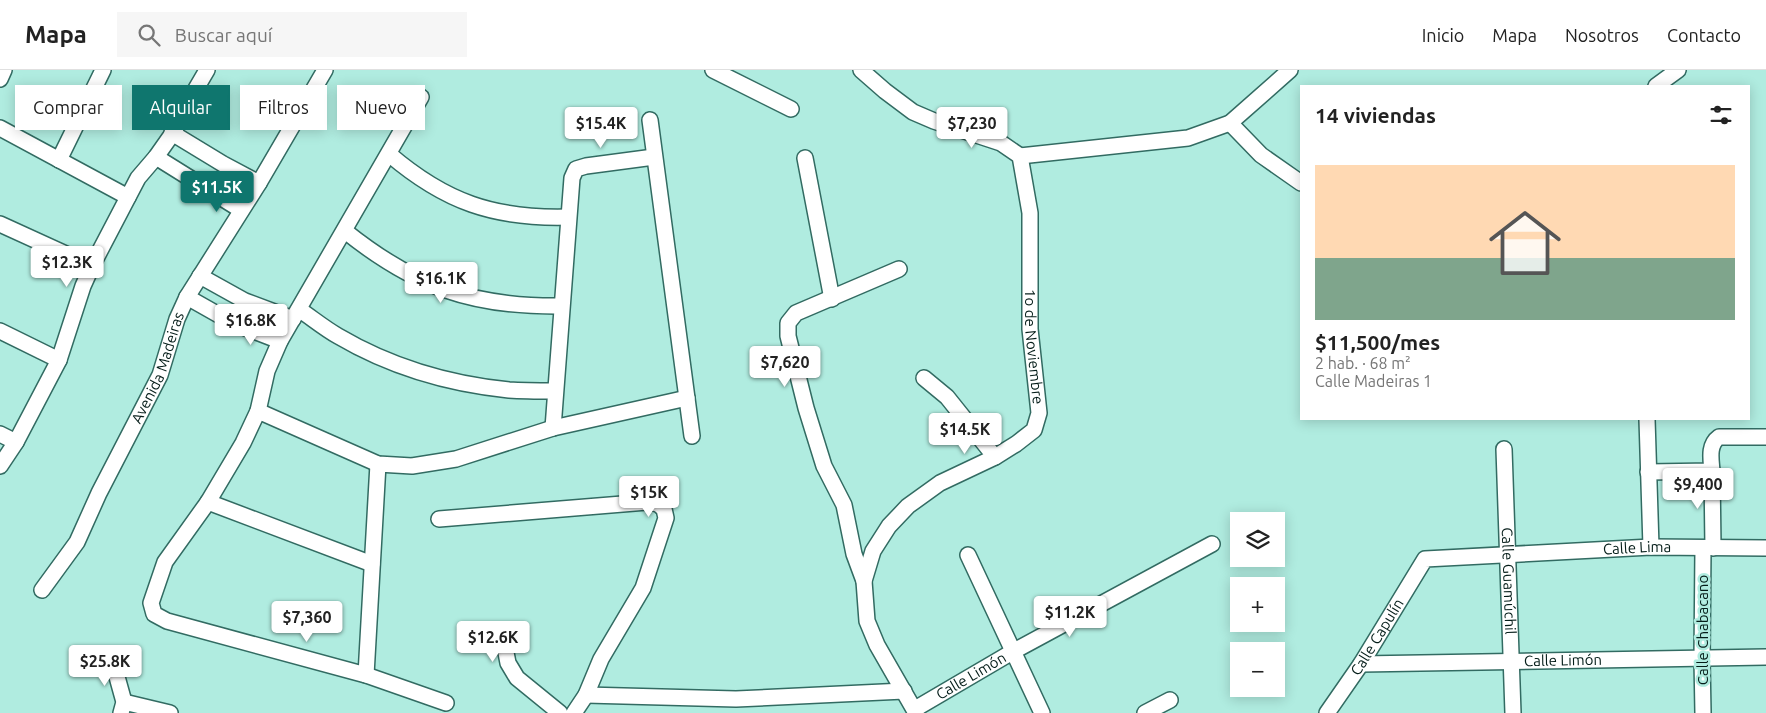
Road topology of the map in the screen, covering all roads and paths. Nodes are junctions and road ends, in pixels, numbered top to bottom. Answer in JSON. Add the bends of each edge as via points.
{"nodes":[{"id":1,"x":4,"y":70,"type":"edge"},
{"id":2,"x":103,"y":70,"type":"edge"},
{"id":3,"x":325,"y":70,"type":"edge"},
{"id":4,"x":712,"y":70,"type":"edge"},
{"id":5,"x":861,"y":70,"type":"edge"},
{"id":6,"x":1290,"y":70,"type":"edge"},
{"id":7,"x":1678,"y":70,"type":"edge"},
{"id":8,"x":204,"y":71,"type":"edge"},
{"id":9,"x":0,"y":79,"type":"edge"},
{"id":10,"x":1657,"y":85,"type":"edge"},
{"id":11,"x":792,"y":109,"type":"dead end"},
{"id":12,"x":650,"y":120,"type":"dead end"},
{"id":13,"x":1230,"y":123,"type":"junction"},
{"id":14,"x":0,"y":128,"type":"edge"},
{"id":15,"x":402,"y":130,"type":"edge"},
{"id":16,"x":172,"y":134,"type":"junction"},
{"id":17,"x":389,"y":154,"type":"junction"},
{"id":18,"x":1020,"y":156,"type":"junction"},
{"id":19,"x":156,"y":157,"type":"junction"},
{"id":20,"x":654,"y":157,"type":"junction"},
{"id":21,"x":805,"y":158,"type":"dead end"},
{"id":22,"x":60,"y":160,"type":"junction"},
{"id":23,"x":1300,"y":182,"type":"edge"},
{"id":24,"x":259,"y":183,"type":"junction"},
{"id":25,"x":128,"y":198,"type":"junction"},
{"id":26,"x":241,"y":210,"type":"junction"},
{"id":27,"x":568,"y":217,"type":"junction"},
{"id":28,"x":0,"y":224,"type":"edge"},
{"id":29,"x":345,"y":231,"type":"junction"},
{"id":30,"x":92,"y":266,"type":"junction"},
{"id":31,"x":899,"y":269,"type":"dead end"},
{"id":32,"x":200,"y":276,"type":"junction"},
{"id":33,"x":187,"y":297,"type":"junction"},
{"id":34,"x":832,"y":299,"type":"junction"},
{"id":35,"x":561,"y":306,"type":"junction"},
{"id":36,"x":296,"y":315,"type":"junction"},
{"id":37,"x":0,"y":331,"type":"edge"},
{"id":38,"x":280,"y":341,"type":"junction"},
{"id":39,"x":60,"y":360,"type":"junction"},
{"id":40,"x":924,"y":378,"type":"dead end"},
{"id":41,"x":555,"y":391,"type":"junction"},
{"id":42,"x":687,"y":398,"type":"junction"},
{"id":43,"x":258,"y":411,"type":"junction"},
{"id":44,"x":1647,"y":420,"type":"edge"},
{"id":45,"x":553,"y":428,"type":"junction"},
{"id":46,"x":0,"y":434,"type":"edge"},
{"id":47,"x":692,"y":436,"type":"dead end"},
{"id":48,"x":1766,"y":437,"type":"edge"},
{"id":49,"x":16,"y":442,"type":"junction"},
{"id":50,"x":1504,"y":449,"type":"dead end"},
{"id":51,"x":995,"y":457,"type":"junction"},
{"id":52,"x":378,"y":464,"type":"junction"},
{"id":53,"x":0,"y":466,"type":"edge"},
{"id":54,"x":1712,"y":471,"type":"junction"},
{"id":55,"x":1648,"y":472,"type":"junction"},
{"id":56,"x":208,"y":502,"type":"junction"},
{"id":57,"x":439,"y":519,"type":"dead end"},
{"id":58,"x":1212,"y":544,"type":"dead end"},
{"id":59,"x":1651,"y":547,"type":"junction"},
{"id":60,"x":1708,"y":548,"type":"junction"},
{"id":61,"x":1766,"y":548,"type":"edge"},
{"id":62,"x":968,"y":554,"type":"dead end"},
{"id":63,"x":1508,"y":554,"type":"junction"},
{"id":64,"x":1425,"y":559,"type":"joint"},
{"id":65,"x":372,"y":564,"type":"junction"},
{"id":66,"x":864,"y":581,"type":"junction"},
{"id":67,"x":42,"y":590,"type":"dead end"},
{"id":68,"x":503,"y":637,"type":"dead end"},
{"id":69,"x":1014,"y":651,"type":"junction"},
{"id":70,"x":1766,"y":657,"type":"edge"},
{"id":71,"x":1702,"y":659,"type":"junction"},
{"id":72,"x":1512,"y":662,"type":"junction"},
{"id":73,"x":1361,"y":664,"type":"junction"},
{"id":74,"x":114,"y":666,"type":"dead end"},
{"id":75,"x":366,"y":675,"type":"junction"},
{"id":76,"x":904,"y":691,"type":"junction"},
{"id":77,"x":586,"y":695,"type":"junction"},
{"id":78,"x":1170,"y":700,"type":"dead end"},
{"id":79,"x":446,"y":703,"type":"dead end"},
{"id":80,"x":122,"y":707,"type":"edge"},
{"id":81,"x":916,"y":711,"type":"edge"},
{"id":82,"x":170,"y":713,"type":"edge"},
{"id":83,"x":560,"y":713,"type":"edge"},
{"id":84,"x":574,"y":713,"type":"edge"},
{"id":85,"x":1042,"y":713,"type":"edge"},
{"id":86,"x":1145,"y":713,"type":"edge"},
{"id":87,"x":1328,"y":713,"type":"edge"},
{"id":88,"x":1513,"y":713,"type":"edge"},
{"id":89,"x":1703,"y":713,"type":"edge"}],
"edges":[{"from":1,"to":9,"type":"street"},
{"from":2,"to":22,"type":"street"},
{"from":3,"to":24,"type":"street","name":"Avenida Madeiras"},
{"from":4,"to":11,"type":"street"},
{"from":5,"to":18,"type":"street","via":[[914,112],[1000,143]]},
{"from":6,"to":13,"type":"street"},
{"from":7,"to":10,"type":"street"},
{"from":8,"to":16,"type":"street"},
{"from":12,"to":20,"type":"street"},
{"from":13,"to":18,"type":"street","via":[[1188,138]]},
{"from":13,"to":23,"type":"street","via":[[1261,155]]},
{"from":14,"to":22,"type":"street"},
{"from":15,"to":17,"type":"street"},
{"from":16,"to":19,"type":"street"},
{"from":16,"to":24,"type":"street"},
{"from":17,"to":27,"type":"street","via":[[433,187],[467,203],[512,215]]},
{"from":17,"to":29,"type":"street"},
{"from":18,"to":51,"type":"street","name":"1o de Noviembre","via":[[1030,213],[1030,329],[1039,413],[1034,430]]},
{"from":19,"to":25,"type":"street","via":[[138,178]]},
{"from":19,"to":26,"type":"street"},
{"from":20,"to":27,"type":"street","via":[[576,170],[572,178]]},
{"from":20,"to":42,"type":"street"},
{"from":21,"to":34,"type":"street"},
{"from":22,"to":25,"type":"street"},
{"from":24,"to":26,"type":"street","name":"Avenida Madeiras"},
{"from":25,"to":30,"type":"street"},
{"from":26,"to":32,"type":"street","name":"Avenida Madeiras"},
{"from":27,"to":35,"type":"street"},
{"from":28,"to":30,"type":"street"},
{"from":29,"to":35,"type":"street","via":[[371,252],[430,284],[494,302]]},
{"from":29,"to":36,"type":"street"},
{"from":30,"to":39,"type":"street"},
{"from":31,"to":34,"type":"street"},
{"from":32,"to":33,"type":"street","name":"Avenida Madeiras"},
{"from":32,"to":36,"type":"street","via":[[245,301]]},
{"from":33,"to":38,"type":"street","via":[[233,323]]},
{"from":33,"to":67,"type":"street","name":"Avenida Madeiras","via":[[160,375],[77,542]]},
{"from":34,"to":66,"type":"street","via":[[796,313],[788,323],[788,336],[808,416],[824,466],[844,506],[854,554]]},
{"from":35,"to":41,"type":"street"},
{"from":36,"to":38,"type":"street"},
{"from":36,"to":41,"type":"street","via":[[378,356],[420,372],[464,384],[509,390]]},
{"from":37,"to":39,"type":"street"},
{"from":38,"to":43,"type":"street","via":[[267,371]]},
{"from":39,"to":49,"type":"street"},
{"from":40,"to":51,"type":"street","via":[[947,397]]},
{"from":41,"to":45,"type":"street"},
{"from":42,"to":45,"type":"street"},
{"from":42,"to":47,"type":"street"},
{"from":43,"to":52,"type":"street"},
{"from":43,"to":56,"type":"street"},
{"from":44,"to":55,"type":"street"},
{"from":45,"to":52,"type":"street","via":[[456,459],[412,466]]},
{"from":46,"to":49,"type":"street"},
{"from":48,"to":54,"type":"street","name":"Calle Chabacano","via":[[1719,437],[1711,450]]},
{"from":49,"to":53,"type":"street"},
{"from":50,"to":63,"type":"street","name":"Calle Guamúchil"},
{"from":51,"to":66,"type":"street","name":"1o de Noviembre","via":[[940,483],[908,506],[889,526],[873,551]]},
{"from":52,"to":65,"type":"street"},
{"from":54,"to":55,"type":"street"},
{"from":54,"to":60,"type":"street","name":"Calle Chabacano"},
{"from":55,"to":59,"type":"street"},
{"from":56,"to":65,"type":"street"},
{"from":56,"to":75,"type":"street","via":[[165,562],[150,603],[154,614],[167,622]]},
{"from":57,"to":77,"type":"street","via":[[647,502],[664,509],[666,518],[643,588],[601,659]]},
{"from":58,"to":69,"type":"street","name":"Calle Limón"},
{"from":59,"to":60,"type":"street","name":"Calle Lima"},
{"from":59,"to":63,"type":"street","name":"Calle Lima"},
{"from":60,"to":61,"type":"street","name":"Calle Lima"},
{"from":60,"to":71,"type":"street","name":"Calle Chabacano"},
{"from":62,"to":69,"type":"street"},
{"from":63,"to":64,"type":"street","name":"Calle Lima"},
{"from":63,"to":72,"type":"street","name":"Calle Guamúchil"},
{"from":64,"to":73,"type":"street","name":"Calle Capulín"},
{"from":65,"to":75,"type":"street"},
{"from":66,"to":76,"type":"street","name":"1o de Noviembre","via":[[867,621]]},
{"from":68,"to":83,"type":"street","via":[[508,662],[517,678]]},
{"from":69,"to":81,"type":"street","name":"Calle Limón"},
{"from":69,"to":85,"type":"street"},
{"from":70,"to":71,"type":"street","name":"Calle Limón"},
{"from":71,"to":72,"type":"street","name":"Calle Limón"},
{"from":71,"to":89,"type":"street","name":"Calle Chabacano"},
{"from":72,"to":73,"type":"street","name":"Calle Limón"},
{"from":72,"to":88,"type":"street","name":"Calle Guamúchil"},
{"from":73,"to":87,"type":"street","name":"Calle Capulín"},
{"from":74,"to":80,"type":"street"},
{"from":75,"to":79,"type":"street"},
{"from":76,"to":77,"type":"street","via":[[736,699]]},
{"from":76,"to":81,"type":"street","name":"1o de Noviembre"},
{"from":77,"to":84,"type":"street"},
{"from":78,"to":86,"type":"street"},
{"from":80,"to":82,"type":"street"}]}
